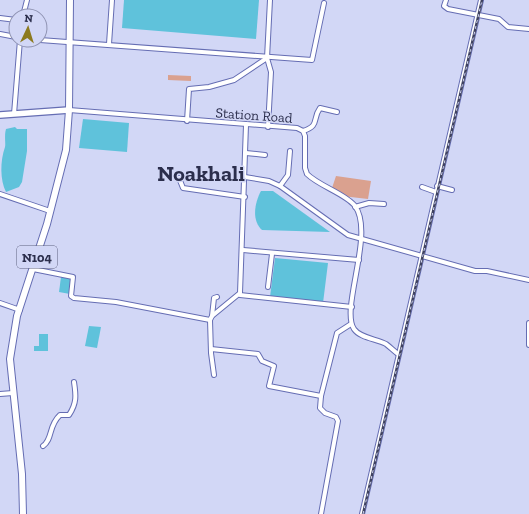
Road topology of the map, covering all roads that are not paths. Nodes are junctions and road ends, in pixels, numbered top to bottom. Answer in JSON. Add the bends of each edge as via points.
{"nodes":[{"id":1,"x":70,"y":0,"type":"edge"},
{"id":2,"x":112,"y":0,"type":"edge"},
{"id":3,"x":270,"y":0,"type":"edge"},
{"id":4,"x":446,"y":0,"type":"edge"},
{"id":5,"x":481,"y":0,"type":"edge"},
{"id":6,"x":324,"y":3,"type":"dead end"},
{"id":7,"x":477,"y":15,"type":"junction"},
{"id":8,"x":529,"y":29,"type":"edge"},
{"id":9,"x":48,"y":40,"type":"edge"},
{"id":10,"x":70,"y":41,"type":"junction"},
{"id":11,"x":110,"y":44,"type":"junction"},
{"id":12,"x":19,"y":48,"type":"edge"},
{"id":13,"x":266,"y":58,"type":"junction"},
{"id":14,"x":69,"y":110,"type":"junction"},
{"id":15,"x":337,"y":112,"type":"dead end"},
{"id":16,"x":14,"y":114,"type":"junction"},
{"id":17,"x":0,"y":115,"type":"edge"},
{"id":18,"x":187,"y":120,"type":"junction"},
{"id":19,"x":246,"y":125,"type":"junction"},
{"id":20,"x":268,"y":127,"type":"junction"},
{"id":21,"x":303,"y":132,"type":"junction"},
{"id":22,"x":290,"y":151,"type":"dead end"},
{"id":23,"x":246,"y":153,"type":"junction"},
{"id":24,"x":265,"y":155,"type":"dead end"},
{"id":25,"x":245,"y":177,"type":"junction"},
{"id":26,"x":179,"y":178,"type":"dead end"},
{"id":27,"x":280,"y":186,"type":"junction"},
{"id":28,"x":437,"y":186,"type":"junction"},
{"id":29,"x":422,"y":187,"type":"dead end"},
{"id":30,"x":452,"y":190,"type":"dead end"},
{"id":31,"x":436,"y":192,"type":"junction"},
{"id":32,"x":0,"y":194,"type":"edge"},
{"id":33,"x":245,"y":198,"type":"junction"},
{"id":34,"x":384,"y":204,"type":"dead end"},
{"id":35,"x":355,"y":207,"type":"junction"},
{"id":36,"x":50,"y":211,"type":"junction"},
{"id":37,"x":360,"y":238,"type":"junction"},
{"id":38,"x":243,"y":250,"type":"junction"},
{"id":39,"x":272,"y":254,"type":"junction"},
{"id":40,"x":421,"y":255,"type":"junction"},
{"id":41,"x":358,"y":260,"type":"junction"},
{"id":42,"x":33,"y":269,"type":"junction"},
{"id":43,"x":529,"y":280,"type":"edge"},
{"id":44,"x":268,"y":287,"type":"dead end"},
{"id":45,"x":240,"y":295,"type":"junction"},
{"id":46,"x":217,"y":297,"type":"dead end"},
{"id":47,"x":0,"y":303,"type":"edge"},
{"id":48,"x":352,"y":307,"type":"junction"},
{"id":49,"x":21,"y":311,"type":"junction"},
{"id":50,"x":212,"y":316,"type":"junction"},
{"id":51,"x":208,"y":320,"type":"junction"},
{"id":52,"x":529,"y":323,"type":"edge"},
{"id":53,"x":351,"y":324,"type":"junction"},
{"id":54,"x":529,"y":345,"type":"edge"},
{"id":55,"x":211,"y":349,"type":"junction"},
{"id":56,"x":398,"y":354,"type":"junction"},
{"id":57,"x":214,"y":375,"type":"dead end"},
{"id":58,"x":74,"y":382,"type":"dead end"},
{"id":59,"x":12,"y":392,"type":"junction"},
{"id":60,"x":0,"y":394,"type":"edge"},
{"id":61,"x":321,"y":396,"type":"junction"},
{"id":62,"x":43,"y":446,"type":"dead end"},
{"id":63,"x":23,"y":514,"type":"edge"},
{"id":64,"x":321,"y":514,"type":"edge"},
{"id":65,"x":362,"y":514,"type":"edge"}],
"edges":[{"from":1,"to":10,"type":"highway","number":"N104"},
{"from":2,"to":11,"type":"street"},
{"from":3,"to":13,"type":"street"},
{"from":4,"to":7,"type":"street","via":[[446,9]]},
{"from":5,"to":7,"type":"street"},
{"from":6,"to":13,"type":"street","via":[[313,60]]},
{"from":7,"to":8,"type":"street","via":[[499,19],[508,27]]},
{"from":7,"to":28,"type":"street"},
{"from":9,"to":10,"type":"street"},
{"from":10,"to":11,"type":"street"},
{"from":10,"to":14,"type":"highway","number":"N104"},
{"from":11,"to":13,"type":"street"},
{"from":12,"to":16,"type":"street"},
{"from":13,"to":18,"type":"street","via":[[234,80],[189,89]]},
{"from":13,"to":20,"type":"street","via":[[270,72]]},
{"from":14,"to":16,"type":"main road"},
{"from":14,"to":18,"type":"street","name":"Station Road"},
{"from":14,"to":36,"type":"highway","number":"N104","via":[[66,150]]},
{"from":15,"to":21,"type":"street","via":[[320,108],[312,129]]},
{"from":16,"to":17,"type":"main road"},
{"from":18,"to":19,"type":"street","name":"Station Road"},
{"from":19,"to":20,"type":"street","name":"Station Road"},
{"from":19,"to":23,"type":"street"},
{"from":20,"to":21,"type":"street","name":"Station Road","via":[[297,128]]},
{"from":21,"to":35,"type":"street","name":"Station Road","via":[[307,174]]},
{"from":22,"to":27,"type":"street","via":[[288,175]]},
{"from":23,"to":24,"type":"street"},
{"from":23,"to":25,"type":"street"},
{"from":25,"to":27,"type":"street","via":[[269,181]]},
{"from":25,"to":33,"type":"street"},
{"from":26,"to":33,"type":"street","via":[[184,188]]},
{"from":27,"to":37,"type":"street","via":[[348,235]]},
{"from":28,"to":30,"type":"street"},
{"from":28,"to":31,"type":"street"},
{"from":29,"to":31,"type":"street"},
{"from":31,"to":40,"type":"street"},
{"from":32,"to":36,"type":"street"},
{"from":33,"to":38,"type":"street"},
{"from":34,"to":35,"type":"street","via":[[369,203]]},
{"from":35,"to":37,"type":"street","via":[[360,217]]},
{"from":36,"to":42,"type":"highway","number":"N104"},
{"from":37,"to":40,"type":"street"},
{"from":37,"to":41,"type":"street"},
{"from":38,"to":39,"type":"street"},
{"from":38,"to":45,"type":"street"},
{"from":39,"to":41,"type":"street"},
{"from":39,"to":44,"type":"street"},
{"from":40,"to":43,"type":"street","via":[[475,271]]},
{"from":40,"to":56,"type":"street"},
{"from":41,"to":48,"type":"street"},
{"from":42,"to":49,"type":"highway","number":"N104"},
{"from":42,"to":51,"type":"street","via":[[73,277],[71,296],[74,298],[116,302]]},
{"from":45,"to":48,"type":"street"},
{"from":45,"to":50,"type":"street"},
{"from":46,"to":50,"type":"street","via":[[214,298]]},
{"from":47,"to":49,"type":"street"},
{"from":48,"to":53,"type":"street"},
{"from":49,"to":59,"type":"highway","number":"N104","via":[[10,359]]},
{"from":50,"to":51,"type":"street"},
{"from":51,"to":55,"type":"street"},
{"from":52,"to":54,"type":"street"},
{"from":53,"to":56,"type":"street","via":[[357,333],[387,345]]},
{"from":53,"to":61,"type":"street","via":[[337,333]]},
{"from":55,"to":57,"type":"street"},
{"from":55,"to":61,"type":"street","via":[[258,354],[262,361],[274,366],[269,386]]},
{"from":56,"to":65,"type":"street"},
{"from":58,"to":62,"type":"street","via":[[76,401],[73,409],[69,415],[60,415],[53,421],[48,442]]},
{"from":59,"to":60,"type":"street"},
{"from":59,"to":63,"type":"highway","number":"N104","via":[[22,474]]},
{"from":61,"to":64,"type":"street","via":[[320,408],[336,417],[338,421]]}]}
